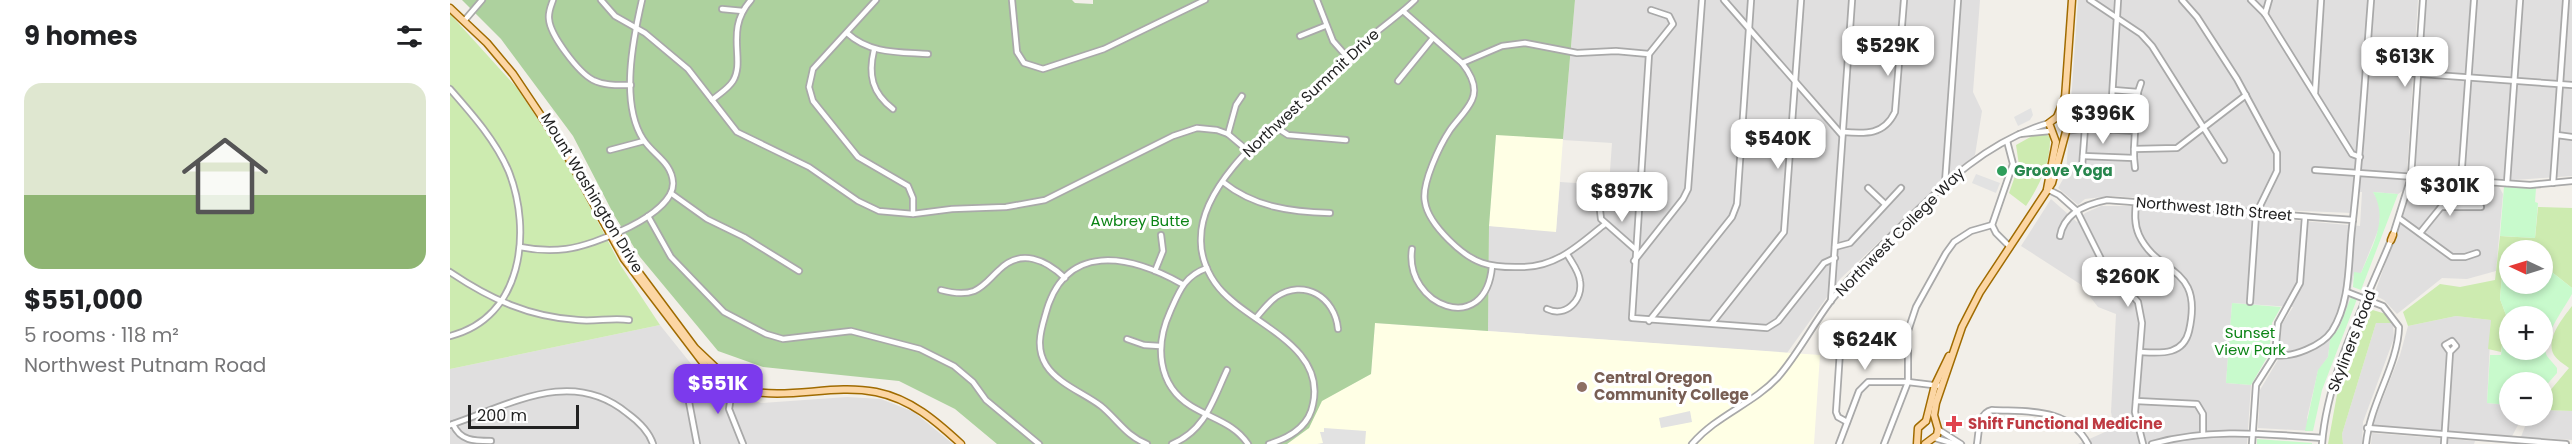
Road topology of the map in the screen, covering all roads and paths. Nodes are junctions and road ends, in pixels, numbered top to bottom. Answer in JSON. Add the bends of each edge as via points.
{"nodes":[{"id":1,"x":482,"y":0,"type":"edge"},
{"id":2,"x":553,"y":0,"type":"edge"},
{"id":3,"x":601,"y":0,"type":"edge"},
{"id":4,"x":642,"y":0,"type":"edge"},
{"id":5,"x":751,"y":0,"type":"edge"},
{"id":6,"x":1012,"y":0,"type":"edge"},
{"id":7,"x":1205,"y":0,"type":"edge"},
{"id":8,"x":1317,"y":0,"type":"edge"},
{"id":9,"x":1415,"y":0,"type":"edge"},
{"id":10,"x":1702,"y":0,"type":"edge"},
{"id":11,"x":1724,"y":0,"type":"edge"},
{"id":12,"x":1751,"y":0,"type":"edge"},
{"id":13,"x":1801,"y":0,"type":"edge"},
{"id":14,"x":1852,"y":0,"type":"edge"},
{"id":15,"x":1904,"y":0,"type":"edge"},
{"id":16,"x":1958,"y":0,"type":"edge"},
{"id":17,"x":2072,"y":0,"type":"edge"},
{"id":18,"x":2090,"y":0,"type":"edge"},
{"id":19,"x":2118,"y":0,"type":"edge"},
{"id":20,"x":2182,"y":0,"type":"edge"},
{"id":21,"x":2251,"y":0,"type":"edge"},
{"id":22,"x":2269,"y":0,"type":"edge"},
{"id":23,"x":2321,"y":0,"type":"edge"},
{"id":24,"x":2371,"y":0,"type":"edge"},
{"id":25,"x":2423,"y":0,"type":"edge"},
{"id":26,"x":2474,"y":0,"type":"edge"},
{"id":27,"x":2520,"y":0,"type":"edge"},
{"id":28,"x":2566,"y":0,"type":"edge"},
{"id":29,"x":873,"y":1,"type":"edge"},
{"id":30,"x":450,"y":2,"type":"edge"},
{"id":31,"x":450,"y":8,"type":"edge"},
{"id":32,"x":722,"y":9,"type":"dead end"},
{"id":33,"x":1651,"y":10,"type":"dead end"},
{"id":34,"x":743,"y":11,"type":"junction"},
{"id":35,"x":1403,"y":11,"type":"junction"},
{"id":36,"x":2265,"y":14,"type":"junction"},
{"id":37,"x":2117,"y":19,"type":"junction"},
{"id":38,"x":465,"y":20,"type":"junction"},
{"id":39,"x":1326,"y":26,"type":"junction"},
{"id":40,"x":635,"y":28,"type":"junction"},
{"id":41,"x":1749,"y":31,"type":"junction"},
{"id":42,"x":847,"y":33,"type":"junction"},
{"id":43,"x":1300,"y":36,"type":"dead end"},
{"id":44,"x":1433,"y":38,"type":"junction"},
{"id":45,"x":874,"y":50,"type":"junction"},
{"id":46,"x":928,"y":54,"type":"dead end"},
{"id":47,"x":1649,"y":54,"type":"junction"},
{"id":48,"x":1348,"y":58,"type":"junction"},
{"id":49,"x":1462,"y":63,"type":"junction"},
{"id":50,"x":2366,"y":70,"type":"junction"},
{"id":51,"x":2417,"y":73,"type":"junction"},
{"id":52,"x":2468,"y":77,"type":"junction"},
{"id":53,"x":1398,"y":81,"type":"dead end"},
{"id":54,"x":2514,"y":81,"type":"junction"},
{"id":55,"x":1795,"y":83,"type":"junction"},
{"id":56,"x":2141,"y":83,"type":"dead end"},
{"id":57,"x":2560,"y":84,"type":"junction"},
{"id":58,"x":631,"y":85,"type":"junction"},
{"id":59,"x":2572,"y":85,"type":"edge"},
{"id":60,"x":450,"y":89,"type":"edge"},
{"id":61,"x":2113,"y":90,"type":"junction"},
{"id":62,"x":2138,"y":92,"type":"junction"},
{"id":63,"x":2315,"y":93,"type":"junction"},
{"id":64,"x":2246,"y":94,"type":"junction"},
{"id":65,"x":1242,"y":96,"type":"dead end"},
{"id":66,"x":2066,"y":96,"type":"junction"},
{"id":67,"x":712,"y":100,"type":"junction"},
{"id":68,"x":893,"y":109,"type":"dead end"},
{"id":69,"x":2057,"y":117,"type":"junction"},
{"id":70,"x":2066,"y":121,"type":"junction"},
{"id":71,"x":1274,"y":126,"type":"junction"},
{"id":72,"x":2203,"y":126,"type":"junction"},
{"id":73,"x":2085,"y":128,"type":"junction"},
{"id":74,"x":2051,"y":129,"type":"junction"},
{"id":75,"x":2110,"y":130,"type":"junction"},
{"id":76,"x":2135,"y":131,"type":"junction"},
{"id":77,"x":2065,"y":132,"type":"junction"},
{"id":78,"x":1228,"y":134,"type":"junction"},
{"id":79,"x":1843,"y":134,"type":"junction"},
{"id":80,"x":2557,"y":135,"type":"junction"},
{"id":81,"x":2572,"y":137,"type":"edge"},
{"id":82,"x":1346,"y":140,"type":"dead end"},
{"id":83,"x":644,"y":141,"type":"junction"},
{"id":84,"x":2007,"y":141,"type":"junction"},
{"id":85,"x":2134,"y":148,"type":"junction"},
{"id":86,"x":610,"y":150,"type":"dead end"},
{"id":87,"x":1247,"y":150,"type":"junction"},
{"id":88,"x":2083,"y":156,"type":"junction"},
{"id":89,"x":2360,"y":157,"type":"junction"},
{"id":90,"x":2134,"y":158,"type":"junction"},
{"id":91,"x":2224,"y":160,"type":"dead end"},
{"id":92,"x":2082,"y":166,"type":"dead end"},
{"id":93,"x":2135,"y":168,"type":"dead end"},
{"id":94,"x":2315,"y":170,"type":"dead end"},
{"id":95,"x":2359,"y":173,"type":"junction"},
{"id":96,"x":2411,"y":177,"type":"junction"},
{"id":97,"x":2461,"y":180,"type":"junction"},
{"id":98,"x":1223,"y":182,"type":"junction"},
{"id":99,"x":2572,"y":182,"type":"edge"},
{"id":100,"x":1945,"y":183,"type":"junction"},
{"id":101,"x":2507,"y":183,"type":"junction"},
{"id":102,"x":2553,"y":183,"type":"junction"},
{"id":103,"x":1868,"y":188,"type":"dead end"},
{"id":104,"x":1900,"y":188,"type":"dead end"},
{"id":105,"x":2047,"y":189,"type":"junction"},
{"id":106,"x":672,"y":194,"type":"junction"},
{"id":107,"x":1599,"y":202,"type":"dead end"},
{"id":108,"x":2136,"y":202,"type":"junction"},
{"id":109,"x":1886,"y":204,"type":"junction"},
{"id":110,"x":2481,"y":207,"type":"dead end"},
{"id":111,"x":2076,"y":211,"type":"junction"},
{"id":112,"x":914,"y":213,"type":"junction"},
{"id":113,"x":1330,"y":213,"type":"dead end"},
{"id":114,"x":2256,"y":214,"type":"junction"},
{"id":115,"x":648,"y":216,"type":"junction"},
{"id":116,"x":2305,"y":218,"type":"junction"},
{"id":117,"x":2400,"y":219,"type":"junction"},
{"id":118,"x":2354,"y":220,"type":"junction"},
{"id":119,"x":1605,"y":224,"type":"junction"},
{"id":120,"x":1992,"y":225,"type":"junction"},
{"id":121,"x":2420,"y":232,"type":"junction"},
{"id":122,"x":612,"y":234,"type":"junction"},
{"id":123,"x":1161,"y":235,"type":"dead end"},
{"id":124,"x":2060,"y":236,"type":"dead end"},
{"id":125,"x":520,"y":247,"type":"junction"},
{"id":126,"x":1835,"y":247,"type":"junction"},
{"id":127,"x":2010,"y":247,"type":"junction"},
{"id":128,"x":1412,"y":249,"type":"dead end"},
{"id":129,"x":1635,"y":249,"type":"junction"},
{"id":130,"x":2477,"y":253,"type":"dead end"},
{"id":131,"x":1567,"y":254,"type":"junction"},
{"id":132,"x":1835,"y":258,"type":"junction"},
{"id":133,"x":1634,"y":261,"type":"junction"},
{"id":134,"x":1492,"y":266,"type":"junction"},
{"id":135,"x":1207,"y":268,"type":"junction"},
{"id":136,"x":799,"y":271,"type":"dead end"},
{"id":137,"x":1155,"y":271,"type":"junction"},
{"id":138,"x":450,"y":272,"type":"edge"},
{"id":139,"x":1065,"y":278,"type":"junction"},
{"id":140,"x":1182,"y":284,"type":"junction"},
{"id":141,"x":941,"y":290,"type":"dead end"},
{"id":142,"x":2347,"y":292,"type":"junction"},
{"id":143,"x":2367,"y":298,"type":"junction"},
{"id":144,"x":1831,"y":301,"type":"junction"},
{"id":145,"x":501,"y":302,"type":"junction"},
{"id":146,"x":2250,"y":302,"type":"dead end"},
{"id":147,"x":1547,"y":309,"type":"dead end"},
{"id":148,"x":1256,"y":318,"type":"junction"},
{"id":149,"x":629,"y":320,"type":"dead end"},
{"id":150,"x":1649,"y":321,"type":"junction"},
{"id":151,"x":1712,"y":323,"type":"junction"},
{"id":152,"x":1338,"y":329,"type":"dead end"},
{"id":153,"x":450,"y":336,"type":"edge"},
{"id":154,"x":1127,"y":339,"type":"dead end"},
{"id":155,"x":1160,"y":346,"type":"junction"},
{"id":156,"x":1840,"y":351,"type":"dead end"},
{"id":157,"x":2140,"y":352,"type":"junction"},
{"id":158,"x":2450,"y":352,"type":"dead end"},
{"id":159,"x":2275,"y":355,"type":"junction"},
{"id":160,"x":1227,"y":370,"type":"dead end"},
{"id":161,"x":1908,"y":382,"type":"junction"},
{"id":162,"x":734,"y":384,"type":"junction"},
{"id":163,"x":1938,"y":386,"type":"junction"},
{"id":164,"x":2136,"y":401,"type":"junction"},
{"id":165,"x":689,"y":402,"type":"dead end"},
{"id":166,"x":1207,"y":414,"type":"junction"},
{"id":167,"x":1926,"y":421,"type":"junction"},
{"id":168,"x":1847,"y":422,"type":"junction"},
{"id":169,"x":1934,"y":423,"type":"junction"},
{"id":170,"x":451,"y":424,"type":"edge"},
{"id":171,"x":2367,"y":428,"type":"junction"},
{"id":172,"x":1938,"y":429,"type":"junction"},
{"id":173,"x":2203,"y":434,"type":"junction"},
{"id":174,"x":2252,"y":434,"type":"junction"},
{"id":175,"x":2445,"y":435,"type":"junction"},
{"id":176,"x":1935,"y":438,"type":"junction"},
{"id":177,"x":1918,"y":440,"type":"edge"},
{"id":178,"x":491,"y":441,"type":"dead end"},
{"id":179,"x":2322,"y":441,"type":"edge"},
{"id":180,"x":1926,"y":443,"type":"edge"},
{"id":181,"x":653,"y":444,"type":"edge"},
{"id":182,"x":697,"y":444,"type":"edge"},
{"id":183,"x":742,"y":444,"type":"edge"},
{"id":184,"x":962,"y":444,"type":"edge"},
{"id":185,"x":1039,"y":444,"type":"edge"},
{"id":186,"x":1147,"y":444,"type":"edge"},
{"id":187,"x":1172,"y":444,"type":"edge"},
{"id":188,"x":1248,"y":444,"type":"edge"},
{"id":189,"x":1269,"y":444,"type":"edge"},
{"id":190,"x":1692,"y":444,"type":"edge"},
{"id":191,"x":1839,"y":444,"type":"edge"},
{"id":192,"x":1884,"y":444,"type":"edge"},
{"id":193,"x":1955,"y":444,"type":"edge"},
{"id":194,"x":1961,"y":444,"type":"edge"},
{"id":195,"x":1977,"y":444,"type":"edge"},
{"id":196,"x":2088,"y":444,"type":"edge"},
{"id":197,"x":2143,"y":444,"type":"edge"},
{"id":198,"x":2152,"y":444,"type":"edge"},
{"id":199,"x":2252,"y":444,"type":"edge"},
{"id":200,"x":2366,"y":444,"type":"edge"},
{"id":201,"x":2444,"y":444,"type":"edge"},
{"id":202,"x":2566,"y":444,"type":"edge"}],
"edges":[{"from":1,"to":38,"type":"street"},
{"from":2,"to":58,"type":"street","via":[[549,12],[551,26],[584,74],[600,82]]},
{"from":3,"to":40,"type":"street","via":[[615,16]]},
{"from":4,"to":40,"type":"street"},
{"from":5,"to":34,"type":"street"},
{"from":6,"to":7,"type":"street","via":[[1020,58],[1031,67],[1043,69],[1104,49]]},
{"from":8,"to":39,"type":"street"},
{"from":9,"to":35,"type":"street","name":"Northwest Summit Drive"},
{"from":10,"to":133,"type":"street","via":[[1688,189]]},
{"from":11,"to":41,"type":"street"},
{"from":12,"to":41,"type":"street"},
{"from":13,"to":55,"type":"street"},
{"from":14,"to":79,"type":"street"},
{"from":15,"to":79,"type":"street","via":[[1895,112],[1878,131]]},
{"from":16,"to":100,"type":"street"},
{"from":17,"to":66,"type":"main road"},
{"from":18,"to":37,"type":"street"},
{"from":19,"to":37,"type":"street"},
{"from":20,"to":64,"type":"street"},
{"from":21,"to":36,"type":"street"},
{"from":22,"to":36,"type":"street"},
{"from":23,"to":63,"type":"street"},
{"from":24,"to":50,"type":"street"},
{"from":25,"to":51,"type":"street","name":"Skyliners Road"},
{"from":26,"to":52,"type":"street"},
{"from":27,"to":54,"type":"street"},
{"from":28,"to":57,"type":"street"},
{"from":29,"to":42,"type":"street"},
{"from":30,"to":38,"type":"main road","name":"Mount Washington Drive"},
{"from":31,"to":38,"type":"main road","name":"Mount Washington Drive"},
{"from":32,"to":34,"type":"street"},
{"from":33,"to":47,"type":"street","via":[[1669,16],[1673,24]]},
{"from":34,"to":67,"type":"street","via":[[736,32],[736,73],[727,88]]},
{"from":35,"to":44,"type":"street"},
{"from":35,"to":48,"type":"street","name":"Northwest Summit Drive"},
{"from":36,"to":63,"type":"street"},
{"from":37,"to":61,"type":"street"},
{"from":37,"to":72,"type":"street","via":[[2152,46]]},
{"from":38,"to":122,"type":"main road","name":"Mount Washington Drive","via":[[502,55],[538,105],[576,163]]},
{"from":39,"to":43,"type":"street"},
{"from":39,"to":48,"type":"street","via":[[1333,42]]},
{"from":40,"to":58,"type":"street"},
{"from":40,"to":67,"type":"street","via":[[688,69]]},
{"from":41,"to":55,"type":"street"},
{"from":41,"to":150,"type":"street","via":[[1737,204],[1732,217]]},
{"from":42,"to":45,"type":"street"},
{"from":42,"to":112,"type":"street","via":[[813,69],[809,81],[811,96],[858,157],[908,186]]},
{"from":44,"to":49,"type":"street"},
{"from":44,"to":53,"type":"street"},
{"from":45,"to":46,"type":"street"},
{"from":45,"to":68,"type":"street","via":[[873,84]]},
{"from":47,"to":49,"type":"street","via":[[1577,53],[1526,43],[1502,46]]},
{"from":47,"to":129,"type":"street"},
{"from":48,"to":71,"type":"street","name":"Northwest Summit Drive"},
{"from":49,"to":134,"type":"street","via":[[1472,78],[1472,101],[1437,152],[1425,203],[1437,227],[1460,251],[1472,260]]},
{"from":50,"to":51,"type":"street"},
{"from":50,"to":89,"type":"street"},
{"from":51,"to":52,"type":"street"},
{"from":51,"to":96,"type":"street","name":"Skyliners Road"},
{"from":52,"to":54,"type":"street"},
{"from":52,"to":97,"type":"street"},
{"from":54,"to":57,"type":"street"},
{"from":54,"to":101,"type":"street"},
{"from":55,"to":79,"type":"street"},
{"from":55,"to":151,"type":"street","via":[[1784,232]]},
{"from":56,"to":62,"type":"street"},
{"from":57,"to":59,"type":"street"},
{"from":57,"to":80,"type":"street"},
{"from":58,"to":83,"type":"street","via":[[634,117]]},
{"from":60,"to":125,"type":"street","via":[[481,126],[508,170],[520,213]]},
{"from":61,"to":62,"type":"street"},
{"from":61,"to":75,"type":"street"},
{"from":62,"to":76,"type":"street"},
{"from":63,"to":89,"type":"street","via":[[2352,154]]},
{"from":64,"to":72,"type":"street"},
{"from":64,"to":114,"type":"street","via":[[2277,153],[2277,171]]},
{"from":65,"to":78,"type":"street"},
{"from":66,"to":69,"type":"main road"},
{"from":66,"to":70,"type":"main road"},
{"from":67,"to":112,"type":"street","via":[[737,132],[809,167],[858,201],[879,211]]},
{"from":69,"to":70,"type":"main road"},
{"from":69,"to":74,"type":"main road"},
{"from":70,"to":73,"type":"street"},
{"from":70,"to":77,"type":"main road"},
{"from":71,"to":82,"type":"street","via":[[1288,135]]},
{"from":71,"to":87,"type":"street","name":"Northwest Summit Drive"},
{"from":72,"to":85,"type":"street","via":[[2177,148]]},
{"from":72,"to":91,"type":"street"},
{"from":73,"to":75,"type":"street"},
{"from":73,"to":77,"type":"street"},
{"from":73,"to":88,"type":"street"},
{"from":74,"to":77,"type":"main road"},
{"from":74,"to":84,"type":"street","name":"Northwest College Way","via":[[2031,127]]},
{"from":74,"to":105,"type":"main road","via":[[2055,160]]},
{"from":75,"to":76,"type":"street"},
{"from":76,"to":85,"type":"street"},
{"from":77,"to":105,"type":"main road","via":[[2057,172]]},
{"from":78,"to":87,"type":"street"},
{"from":78,"to":112,"type":"street","via":[[1205,128],[1188,130],[1045,200],[1006,207]]},
{"from":79,"to":126,"type":"street"},
{"from":80,"to":81,"type":"street"},
{"from":80,"to":102,"type":"street"},
{"from":83,"to":86,"type":"street"},
{"from":83,"to":106,"type":"street","via":[[667,163]]},
{"from":84,"to":100,"type":"street","name":"Northwest College Way"},
{"from":84,"to":120,"type":"street","via":[[2013,164]]},
{"from":85,"to":90,"type":"street"},
{"from":87,"to":98,"type":"street","name":"Northwest Summit Drive"},
{"from":88,"to":90,"type":"street"},
{"from":88,"to":92,"type":"street"},
{"from":89,"to":95,"type":"street"},
{"from":90,"to":93,"type":"street"},
{"from":94,"to":95,"type":"street"},
{"from":95,"to":96,"type":"street"},
{"from":95,"to":118,"type":"street"},
{"from":96,"to":97,"type":"street"},
{"from":96,"to":117,"type":"street","name":"Skyliners Road"},
{"from":97,"to":101,"type":"street"},
{"from":98,"to":113,"type":"street","via":[[1235,192],[1290,212]]},
{"from":98,"to":135,"type":"street","name":"Northwest Summit Drive","via":[[1202,226]]},
{"from":99,"to":102,"type":"street"},
{"from":100,"to":144,"type":"street","name":"Northwest College Way"},
{"from":101,"to":102,"type":"street"},
{"from":103,"to":109,"type":"street"},
{"from":104,"to":109,"type":"street"},
{"from":105,"to":111,"type":"street"},
{"from":105,"to":127,"type":"main road"},
{"from":106,"to":115,"type":"street"},
{"from":106,"to":136,"type":"street","via":[[707,219]]},
{"from":107,"to":119,"type":"street","via":[[1599,214]]},
{"from":108,"to":111,"type":"street","name":"Northwest 18th Street","via":[[2107,200]]},
{"from":108,"to":114,"type":"street","name":"Northwest 18th Street"},
{"from":108,"to":157,"type":"street","via":[[2139,236],[2181,277],[2192,304],[2187,338],[2177,350]]},
{"from":109,"to":126,"type":"street","via":[[1850,243]]},
{"from":110,"to":121,"type":"street","via":[[2441,207]]},
{"from":111,"to":124,"type":"street","via":[[2062,226]]},
{"from":111,"to":157,"type":"street","via":[[2101,259],[2138,302],[2142,312]]},
{"from":114,"to":116,"type":"street","name":"Northwest 18th Street"},
{"from":114,"to":146,"type":"street"},
{"from":115,"to":122,"type":"street"},
{"from":115,"to":185,"type":"street","via":[[671,257],[724,312],[783,339],[851,331],[920,349],[954,366],[986,400]]},
{"from":116,"to":118,"type":"street","name":"Northwest 18th Street"},
{"from":116,"to":159,"type":"street","via":[[2300,283],[2278,323]]},
{"from":117,"to":121,"type":"street"},
{"from":117,"to":143,"type":"street","name":"Skyliners Road"},
{"from":118,"to":142,"type":"street"},
{"from":119,"to":129,"type":"street"},
{"from":119,"to":131,"type":"street"},
{"from":120,"to":127,"type":"street"},
{"from":120,"to":161,"type":"street","via":[[1964,234],[1946,252],[1910,322]]},
{"from":121,"to":130,"type":"street","via":[[2452,257]]},
{"from":122,"to":125,"type":"street","via":[[568,249]]},
{"from":122,"to":162,"type":"main road","name":"Mount Washington Drive","via":[[695,348]]},
{"from":123,"to":137,"type":"street","via":[[1163,251]]},
{"from":125,"to":145,"type":"street","via":[[512,281]]},
{"from":126,"to":132,"type":"street"},
{"from":127,"to":163,"type":"main road","via":[[1972,305]]},
{"from":128,"to":134,"type":"street","via":[[1410,259],[1421,285],[1434,302],[1445,307],[1469,305],[1481,298],[1491,280]]},
{"from":129,"to":133,"type":"street"},
{"from":131,"to":134,"type":"street","via":[[1535,266]]},
{"from":131,"to":147,"type":"street","via":[[1579,276],[1580,292],[1566,310]]},
{"from":132,"to":144,"type":"street"},
{"from":132,"to":151,"type":"street","via":[[1824,263],[1775,324],[1762,328]]},
{"from":133,"to":150,"type":"street","via":[[1632,318]]},
{"from":135,"to":140,"type":"street"},
{"from":135,"to":148,"type":"street","name":"Northwest Summit Drive","via":[[1219,289]]},
{"from":137,"to":139,"type":"street","via":[[1129,261],[1100,260]]},
{"from":137,"to":140,"type":"street"},
{"from":138,"to":145,"type":"street"},
{"from":139,"to":141,"type":"street","via":[[1044,261],[1022,258],[1006,264],[973,291]]},
{"from":139,"to":186,"type":"street","via":[[1054,291],[1046,312],[1040,344],[1044,361],[1056,376],[1102,407],[1132,437]]},
{"from":140,"to":155,"type":"street","via":[[1163,326]]},
{"from":142,"to":143,"type":"street"},
{"from":142,"to":159,"type":"street","via":[[2325,338],[2296,353]]},
{"from":143,"to":171,"type":"street","via":[[2388,310],[2399,327],[2395,350]]},
{"from":143,"to":179,"type":"street","name":"Skyliners Road","via":[[2325,413]]},
{"from":144,"to":190,"type":"street","name":"Northwest College Way","via":[[1777,378],[1717,420]]},
{"from":145,"to":149,"type":"street","via":[[557,319]]},
{"from":145,"to":153,"type":"street","via":[[480,322]]},
{"from":148,"to":152,"type":"street","via":[[1276,297],[1300,289],[1324,298],[1333,309]]},
{"from":148,"to":189,"type":"street","name":"Northwest Summit Drive","via":[[1298,353],[1312,374],[1315,388],[1313,409],[1306,421],[1290,436]]},
{"from":150,"to":151,"type":"street"},
{"from":154,"to":155,"type":"street"},
{"from":155,"to":166,"type":"street","via":[[1162,365],[1174,390],[1184,401]]},
{"from":156,"to":168,"type":"street","via":[[1836,412]]},
{"from":157,"to":164,"type":"street"},
{"from":158,"to":175,"type":"street"},
{"from":159,"to":174,"type":"street","via":[[2256,385]]},
{"from":160,"to":166,"type":"street"},
{"from":161,"to":163,"type":"street"},
{"from":161,"to":168,"type":"street","via":[[1868,382],[1859,392]]},
{"from":161,"to":192,"type":"street"},
{"from":162,"to":183,"type":"street","via":[[729,410]]},
{"from":162,"to":184,"type":"main road","name":"Mount Washington Drive","via":[[775,395],[850,389],[886,395],[927,414]]},
{"from":163,"to":167,"type":"main road"},
{"from":163,"to":169,"type":"main road"},
{"from":164,"to":173,"type":"street","via":[[2197,404],[2203,414]]},
{"from":164,"to":197,"type":"street"},
{"from":165,"to":182,"type":"street"},
{"from":166,"to":187,"type":"street","via":[[1192,434]]},
{"from":166,"to":188,"type":"street","via":[[1233,427]]},
{"from":167,"to":169,"type":"main road"},
{"from":167,"to":177,"type":"main road","via":[[1918,428]]},
{"from":168,"to":191,"type":"street"},
{"from":169,"to":172,"type":"main road"},
{"from":170,"to":178,"type":"street","via":[[471,441]]},
{"from":170,"to":181,"type":"street","via":[[552,391],[583,390],[620,406],[637,420]]},
{"from":171,"to":175,"type":"street"},
{"from":171,"to":200,"type":"street"},
{"from":172,"to":176,"type":"main road"},
{"from":172,"to":194,"type":"street"},
{"from":173,"to":174,"type":"street"},
{"from":173,"to":198,"type":"street"},
{"from":174,"to":179,"type":"street"},
{"from":174,"to":199,"type":"street"},
{"from":175,"to":201,"type":"street"},
{"from":175,"to":202,"type":"street"},
{"from":176,"to":180,"type":"main road"},
{"from":176,"to":193,"type":"street"},
{"from":177,"to":180,"type":"main road"},
{"from":195,"to":196,"type":"street","via":[[1981,418],[1992,410],[2058,416],[2072,423]]}]}
